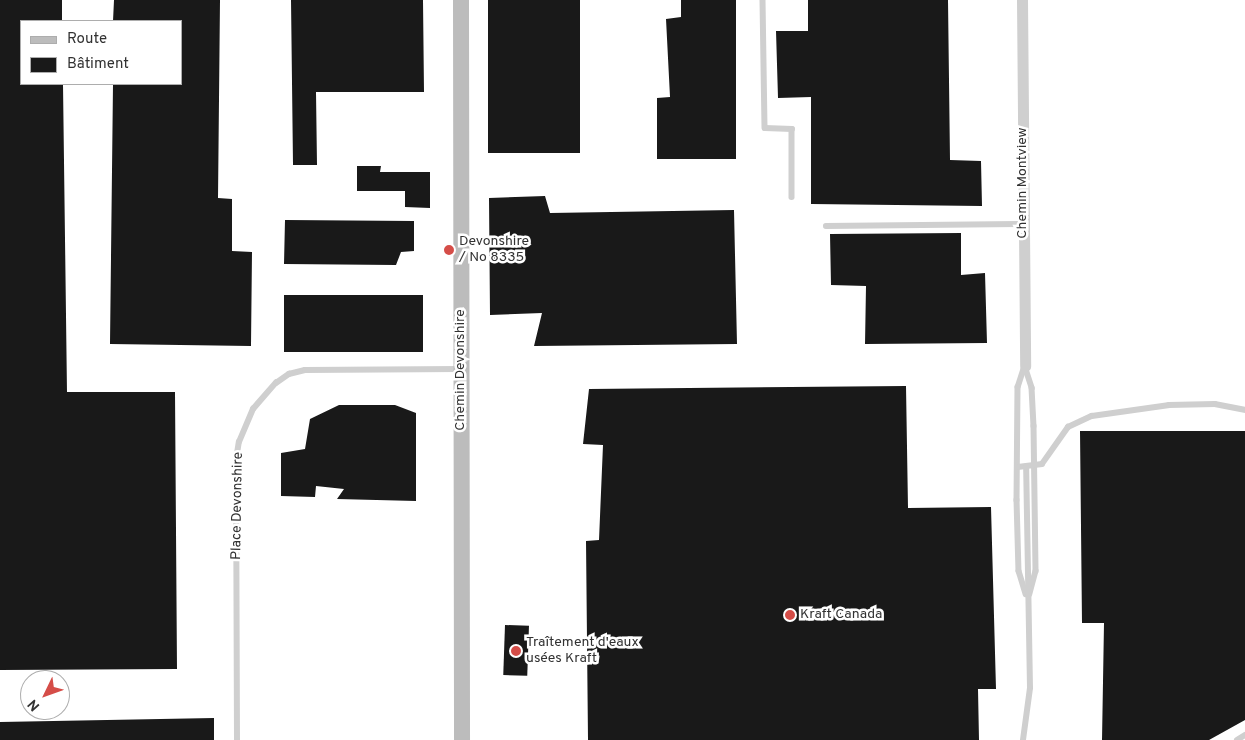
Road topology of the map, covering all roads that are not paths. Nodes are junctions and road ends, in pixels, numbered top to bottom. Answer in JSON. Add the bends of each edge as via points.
{"nodes":[{"id":1,"x":461,"y":0,"type":"edge"},
{"id":2,"x":763,"y":0,"type":"edge"},
{"id":3,"x":1022,"y":0,"type":"edge"},
{"id":4,"x":792,"y":197,"type":"dead end"},
{"id":5,"x":1024,"y":224,"type":"junction"},
{"id":6,"x":826,"y":226,"type":"dead end"},
{"id":7,"x":1024,"y":366,"type":"junction"},
{"id":8,"x":462,"y":369,"type":"junction"},
{"id":9,"x":1245,"y":410,"type":"edge"},
{"id":10,"x":1034,"y":466,"type":"junction"},
{"id":11,"x":1018,"y":467,"type":"junction"},
{"id":12,"x":1026,"y":467,"type":"junction"},
{"id":13,"x":1028,"y":603,"type":"junction"},
{"id":14,"x":1245,"y":735,"type":"edge"},
{"id":15,"x":237,"y":740,"type":"edge"},
{"id":16,"x":462,"y":740,"type":"edge"},
{"id":17,"x":1023,"y":740,"type":"edge"},
{"id":18,"x":1237,"y":740,"type":"edge"}],
"edges":[{"from":1,"to":8,"type":"street","name":"Chemin Devonshire"},
{"from":2,"to":4,"type":"lane","via":[[765,128],[792,129]]},
{"from":3,"to":5,"type":"street","name":"Chemin Montview"},
{"from":5,"to":6,"type":"lane"},
{"from":5,"to":7,"type":"street","name":"Chemin Montview"},
{"from":7,"to":10,"type":"lane","via":[[1032,388]]},
{"from":7,"to":11,"type":"lane","via":[[1018,387]]},
{"from":8,"to":15,"type":"lane","name":"Place Devonshire","via":[[305,370],[289,374],[276,383],[253,409],[239,442],[236,460]]},
{"from":8,"to":16,"type":"street","name":"Chemin Devonshire"},
{"from":9,"to":10,"type":"lane","via":[[1215,404],[1169,405],[1092,416],[1068,427],[1046,460]]},
{"from":10,"to":12,"type":"lane"},
{"from":10,"to":13,"type":"lane","via":[[1036,572]]},
{"from":11,"to":12,"type":"lane"},
{"from":11,"to":13,"type":"lane","via":[[1019,571]]},
{"from":12,"to":13,"type":"lane"},
{"from":13,"to":17,"type":"lane","via":[[1030,688]]},
{"from":14,"to":18,"type":"lane"}]}
